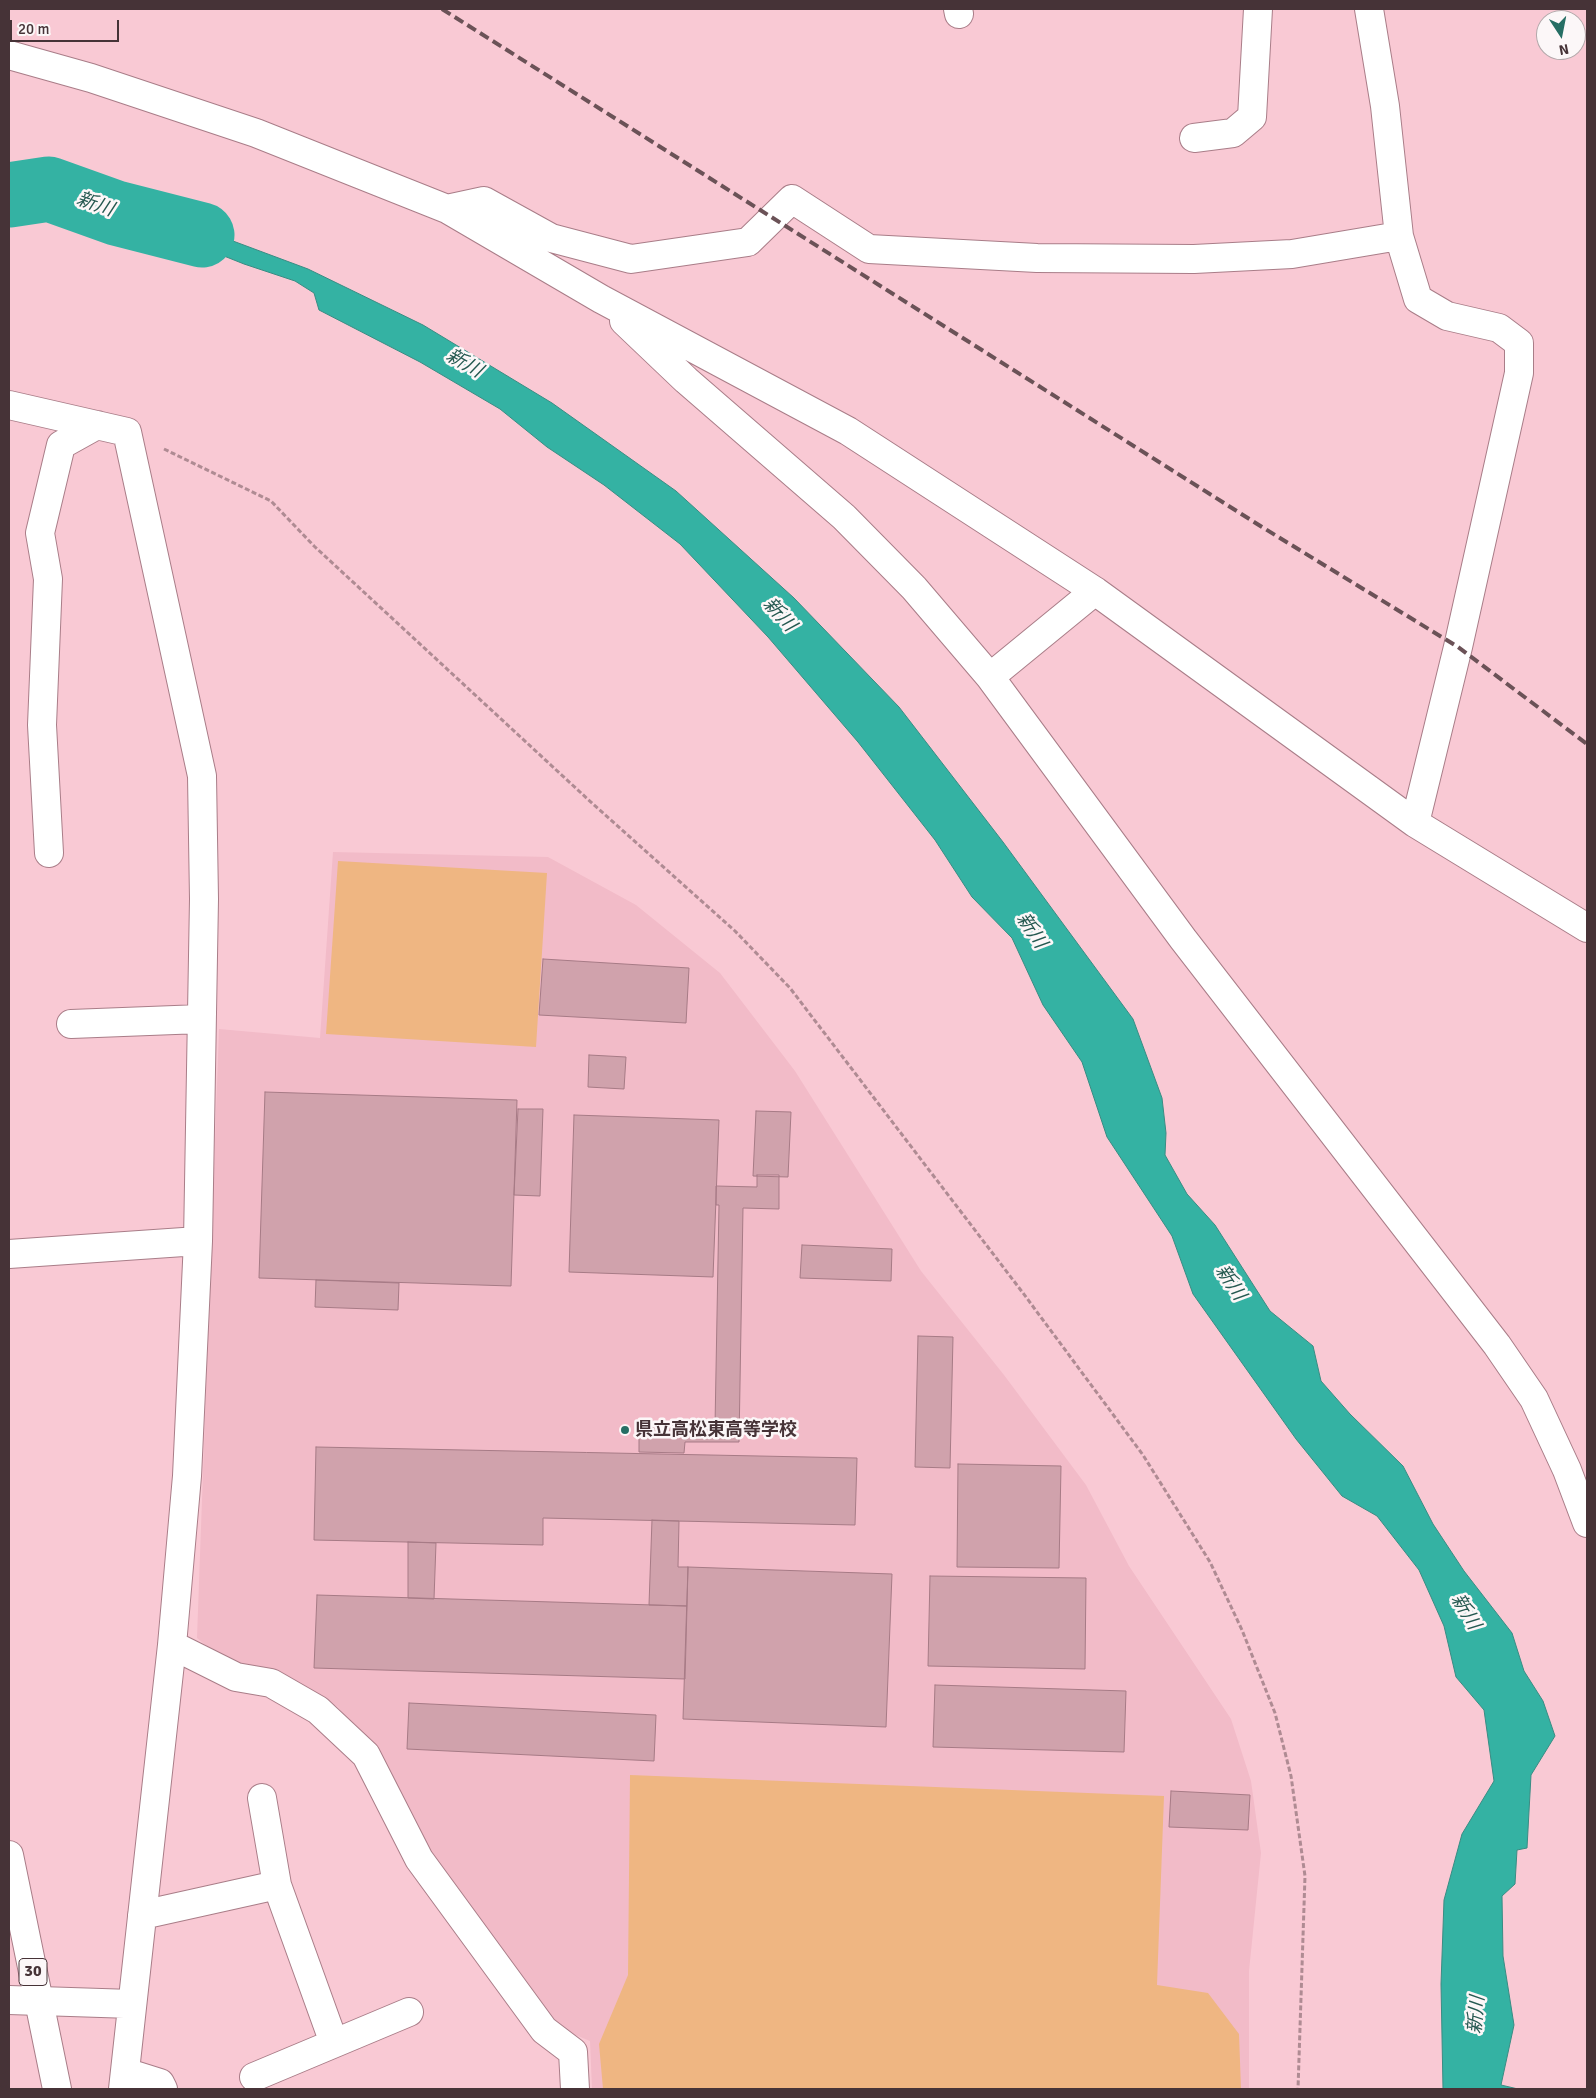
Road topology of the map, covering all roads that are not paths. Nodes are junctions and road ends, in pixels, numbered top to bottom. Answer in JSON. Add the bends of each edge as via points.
{"nodes":[{"id":1,"x":1258,"y":9,"type":"edge"},
{"id":2,"x":1369,"y":9,"type":"edge"},
{"id":3,"x":9,"y":55,"type":"edge"},
{"id":4,"x":1194,"y":138,"type":"dead end"},
{"id":5,"x":447,"y":209,"type":"junction"},
{"id":6,"x":1398,"y":236,"type":"junction"},
{"id":7,"x":601,"y":299,"type":"junction"},
{"id":8,"x":9,"y":405,"type":"edge"},
{"id":9,"x":97,"y":425,"type":"junction"},
{"id":10,"x":1095,"y":591,"type":"junction"},
{"id":11,"x":990,"y":677,"type":"junction"},
{"id":12,"x":1414,"y":823,"type":"junction"},
{"id":13,"x":49,"y":853,"type":"dead end"},
{"id":14,"x":1587,"y":928,"type":"edge"},
{"id":15,"x":200,"y":1020,"type":"junction"},
{"id":16,"x":71,"y":1024,"type":"dead end"},
{"id":17,"x":198,"y":1241,"type":"junction"},
{"id":18,"x":9,"y":1254,"type":"edge"},
{"id":19,"x":1587,"y":1523,"type":"edge"},
{"id":20,"x":172,"y":1644,"type":"junction"},
{"id":21,"x":262,"y":1798,"type":"dead end"},
{"id":22,"x":9,"y":1855,"type":"edge"},
{"id":23,"x":277,"y":1885,"type":"junction"},
{"id":24,"x":142,"y":1915,"type":"junction"},
{"id":25,"x":9,"y":2000,"type":"edge"},
{"id":26,"x":39,"y":2002,"type":"junction"},
{"id":27,"x":132,"y":2004,"type":"junction"},
{"id":28,"x":409,"y":2012,"type":"dead end"},
{"id":29,"x":334,"y":2043,"type":"junction"},
{"id":30,"x":254,"y":2077,"type":"dead end"},
{"id":31,"x":124,"y":2080,"type":"edge"},
{"id":32,"x":57,"y":2089,"type":"edge"},
{"id":33,"x":163,"y":2089,"type":"edge"},
{"id":34,"x":575,"y":2089,"type":"edge"}],
"edges":[{"from":1,"to":4,"type":"street","via":[[1252,117],[1232,133]]},
{"from":2,"to":6,"type":"street","via":[[1384,106]]},
{"from":3,"to":5,"type":"street","via":[[91,78],[256,133]]},
{"from":5,"to":6,"type":"street","via":[[484,201],[551,238],[631,259],[748,242],[792,199],[869,249],[1037,258],[1194,259],[1292,254]]},
{"from":5,"to":7,"type":"street"},
{"from":6,"to":12,"type":"street","via":[[1418,299],[1447,316],[1499,328],[1519,343],[1517,383],[1458,647]]},
{"from":7,"to":10,"type":"street","via":[[848,431]]},
{"from":7,"to":11,"type":"street","via":[[686,380],[844,516],[914,588]]},
{"from":8,"to":9,"type":"street"},
{"from":9,"to":13,"type":"street","via":[[61,445],[40,533],[48,579],[42,725]]},
{"from":9,"to":15,"type":"street","via":[[127,432],[202,776],[204,900]]},
{"from":10,"to":11,"type":"street"},
{"from":10,"to":12,"type":"street"},
{"from":11,"to":19,"type":"street","via":[[1183,939],[1497,1345],[1534,1399]]},
{"from":12,"to":14,"type":"street"},
{"from":15,"to":16,"type":"street"},
{"from":15,"to":17,"type":"street"},
{"from":17,"to":18,"type":"street"},
{"from":17,"to":20,"type":"street","via":[[187,1476]]},
{"from":20,"to":24,"type":"street"},
{"from":20,"to":34,"type":"street","via":[[236,1677],[271,1683],[318,1710],[366,1754],[419,1859],[544,2030],[573,2052]]},
{"from":21,"to":23,"type":"street"},
{"from":22,"to":26,"type":"street","number":"30"},
{"from":23,"to":24,"type":"street"},
{"from":23,"to":29,"type":"street"},
{"from":24,"to":27,"type":"street"},
{"from":25,"to":26,"type":"street"},
{"from":26,"to":27,"type":"street"},
{"from":26,"to":32,"type":"street","number":"30"},
{"from":27,"to":31,"type":"street"},
{"from":28,"to":29,"type":"street"},
{"from":29,"to":30,"type":"street"},
{"from":31,"to":33,"type":"street","via":[[160,2083]]}]}
